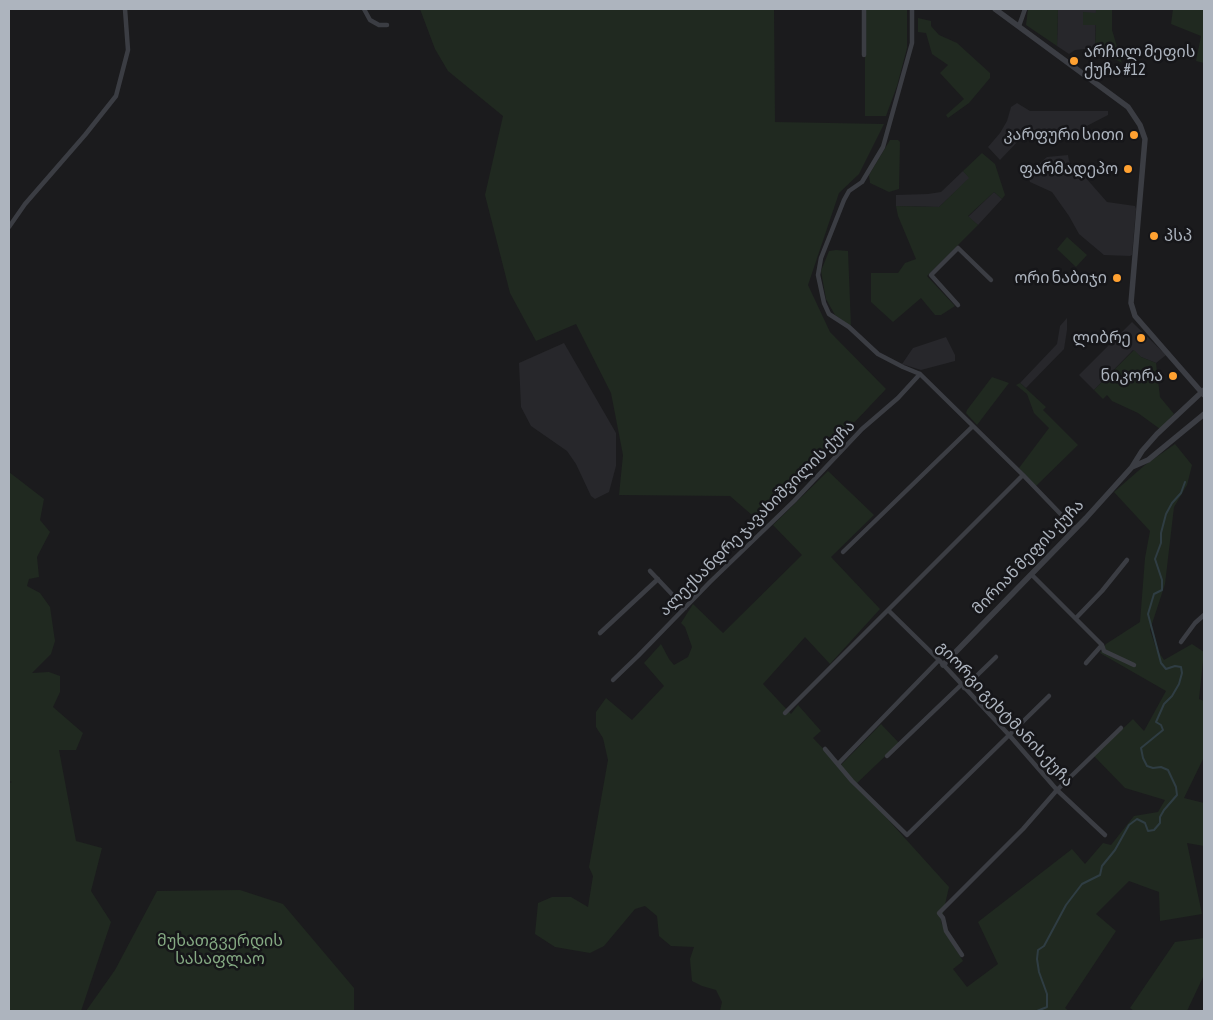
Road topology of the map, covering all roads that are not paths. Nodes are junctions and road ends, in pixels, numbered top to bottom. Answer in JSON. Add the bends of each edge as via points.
{"nodes":[{"id":1,"x":125,"y":9,"type":"edge"},
{"id":2,"x":364,"y":9,"type":"edge"},
{"id":3,"x":864,"y":9,"type":"edge"},
{"id":4,"x":912,"y":9,"type":"edge"},
{"id":5,"x":995,"y":9,"type":"edge"},
{"id":6,"x":1025,"y":9,"type":"edge"},
{"id":7,"x":387,"y":25,"type":"dead end"},
{"id":8,"x":1019,"y":26,"type":"junction"},
{"id":9,"x":864,"y":55,"type":"dead end"},
{"id":10,"x":9,"y":227,"type":"edge"},
{"id":11,"x":991,"y":280,"type":"dead end"},
{"id":12,"x":958,"y":305,"type":"dead end"},
{"id":13,"x":920,"y":374,"type":"junction"},
{"id":14,"x":1204,"y":392,"type":"edge"},
{"id":15,"x":1204,"y":414,"type":"edge"},
{"id":16,"x":973,"y":426,"type":"junction"},
{"id":17,"x":1142,"y":451,"type":"junction"},
{"id":18,"x":1150,"y":458,"type":"junction"},
{"id":19,"x":1132,"y":467,"type":"junction"},
{"id":20,"x":1023,"y":475,"type":"junction"},
{"id":21,"x":1075,"y":529,"type":"junction"},
{"id":22,"x":843,"y":552,"type":"dead end"},
{"id":23,"x":1127,"y":560,"type":"dead end"},
{"id":24,"x":650,"y":571,"type":"dead end"},
{"id":25,"x":1032,"y":575,"type":"junction"},
{"id":26,"x":658,"y":579,"type":"junction"},
{"id":27,"x":685,"y":608,"type":"junction"},
{"id":28,"x":888,"y":610,"type":"junction"},
{"id":29,"x":1204,"y":615,"type":"edge"},
{"id":30,"x":1076,"y":618,"type":"junction"},
{"id":31,"x":600,"y":633,"type":"dead end"},
{"id":32,"x":1181,"y":642,"type":"dead end"},
{"id":33,"x":1102,"y":645,"type":"junction"},
{"id":34,"x":996,"y":657,"type":"dead end"},
{"id":35,"x":941,"y":663,"type":"junction"},
{"id":36,"x":1086,"y":663,"type":"dead end"},
{"id":37,"x":1134,"y":665,"type":"dead end"},
{"id":38,"x":613,"y":680,"type":"dead end"},
{"id":39,"x":963,"y":687,"type":"junction"},
{"id":40,"x":1049,"y":696,"type":"dead end"},
{"id":41,"x":786,"y":713,"type":"dead end"},
{"id":42,"x":1121,"y":728,"type":"dead end"},
{"id":43,"x":1010,"y":736,"type":"junction"},
{"id":44,"x":824,"y":749,"type":"dead end"},
{"id":45,"x":887,"y":756,"type":"dead end"},
{"id":46,"x":838,"y":764,"type":"junction"},
{"id":47,"x":1057,"y":790,"type":"junction"},
{"id":48,"x":1105,"y":835,"type":"dead end"},
{"id":49,"x":962,"y":955,"type":"dead end"}],
"edges":[{"from":1,"to":10,"type":"street","via":[[128,50],[116,96]]},
{"from":2,"to":7,"type":"street","via":[[370,20]]},
{"from":3,"to":9,"type":"street"},
{"from":4,"to":13,"type":"street","via":[[912,43],[884,148],[862,182],[848,190],[821,258],[818,275],[830,314],[878,354]]},
{"from":5,"to":8,"type":"street"},
{"from":6,"to":8,"type":"street"},
{"from":8,"to":14,"type":"street","via":[[1128,107],[1140,124],[1145,139],[1131,303],[1135,316]]},
{"from":11,"to":12,"type":"street","via":[[958,248],[931,275]]},
{"from":13,"to":16,"type":"street"},
{"from":13,"to":27,"type":"street","name":"ალექსანდრე ჯავახიშვილის ქუჩა"},
{"from":14,"to":17,"type":"street","name":"მირიან მეფის ქუჩა"},
{"from":15,"to":18,"type":"street","name":"მირიან მეფის ქუჩა"},
{"from":16,"to":20,"type":"street"},
{"from":16,"to":22,"type":"street"},
{"from":17,"to":18,"type":"street"},
{"from":17,"to":19,"type":"street","name":"მირიან მეფის ქუჩა"},
{"from":18,"to":19,"type":"street","name":"მირიან მეფის ქუჩა"},
{"from":19,"to":21,"type":"street","name":"მირიან მეფის ქუჩა"},
{"from":20,"to":21,"type":"street"},
{"from":20,"to":28,"type":"street"},
{"from":21,"to":25,"type":"street","name":"მირიან მეფის ქუჩა"},
{"from":23,"to":30,"type":"street"},
{"from":24,"to":26,"type":"street"},
{"from":25,"to":30,"type":"street"},
{"from":25,"to":35,"type":"street","name":"მირიან მეფის ქუჩა"},
{"from":26,"to":27,"type":"street"},
{"from":26,"to":31,"type":"street"},
{"from":27,"to":38,"type":"street","name":"ალექსანდრე ჯავახიშვილის ქუჩა"},
{"from":28,"to":35,"type":"street","name":"გიორგი გეხტმანის ქუჩა"},
{"from":28,"to":41,"type":"street"},
{"from":29,"to":32,"type":"street"},
{"from":30,"to":33,"type":"street"},
{"from":33,"to":36,"type":"street"},
{"from":33,"to":37,"type":"street","via":[[1104,652]]},
{"from":34,"to":39,"type":"street"},
{"from":35,"to":39,"type":"street","name":"გიორგი გეხტმანის ქუჩა"},
{"from":35,"to":46,"type":"street"},
{"from":39,"to":43,"type":"street","name":"გიორგი გეხტმანის ქუჩა"},
{"from":39,"to":45,"type":"street"},
{"from":40,"to":43,"type":"street"},
{"from":42,"to":47,"type":"street"},
{"from":43,"to":46,"type":"street","via":[[907,835]]},
{"from":43,"to":47,"type":"street","name":"გიორგი გეხტმანის ქუჩა"},
{"from":44,"to":46,"type":"street"},
{"from":47,"to":48,"type":"street","name":"გიორგი გეხტმანის ქუჩა"},
{"from":47,"to":49,"type":"street","via":[[939,913],[944,918],[946,931]]}]}
